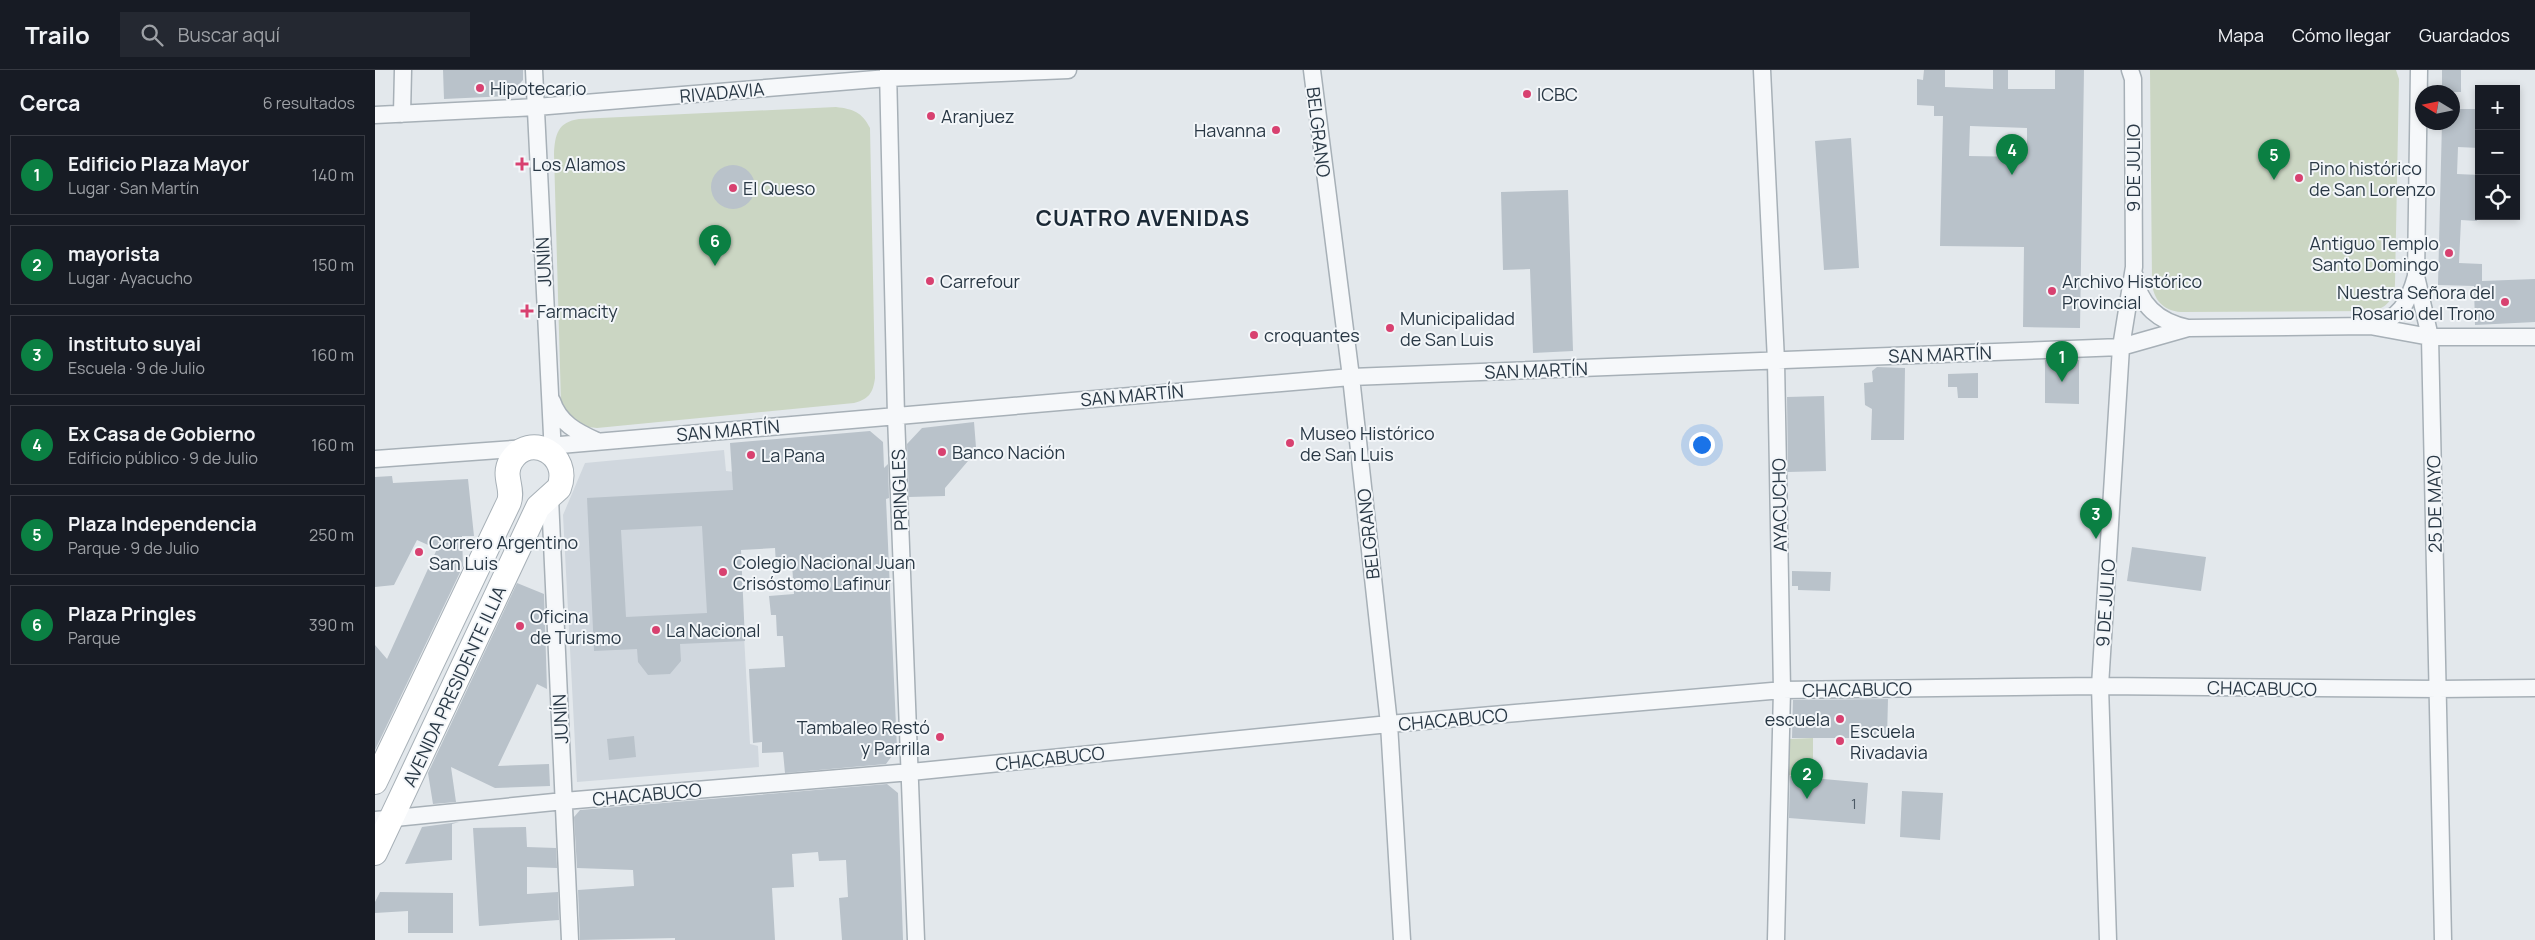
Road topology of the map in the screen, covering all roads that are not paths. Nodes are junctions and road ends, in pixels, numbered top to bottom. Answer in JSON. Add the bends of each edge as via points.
{"nodes":[{"id":1,"x":403,"y":70,"type":"edge"},
{"id":2,"x":534,"y":70,"type":"edge"},
{"id":3,"x":1068,"y":70,"type":"edge"},
{"id":4,"x":1312,"y":70,"type":"edge"},
{"id":5,"x":1762,"y":70,"type":"edge"},
{"id":6,"x":2418,"y":71,"type":"edge"},
{"id":7,"x":2133,"y":73,"type":"edge"},
{"id":8,"x":888,"y":74,"type":"edge"},
{"id":9,"x":536,"y":107,"type":"junction"},
{"id":10,"x":402,"y":114,"type":"junction"},
{"id":11,"x":375,"y":115,"type":"edge"},
{"id":12,"x":2134,"y":266,"type":"junction"},
{"id":13,"x":2416,"y":276,"type":"junction"},
{"id":14,"x":2370,"y":326,"type":"junction"},
{"id":15,"x":2188,"y":328,"type":"junction"},
{"id":16,"x":2430,"y":337,"type":"junction"},
{"id":17,"x":2535,"y":337,"type":"edge"},
{"id":18,"x":2121,"y":347,"type":"junction"},
{"id":19,"x":1776,"y":361,"type":"junction"},
{"id":20,"x":1351,"y":376,"type":"junction"},
{"id":21,"x":550,"y":392,"type":"junction"},
{"id":22,"x":896,"y":416,"type":"junction"},
{"id":23,"x":599,"y":442,"type":"junction"},
{"id":24,"x":542,"y":449,"type":"junction"},
{"id":25,"x":375,"y":459,"type":"edge"},
{"id":26,"x":550,"y":498,"type":"junction"},
{"id":27,"x":2100,"y":686,"type":"junction"},
{"id":28,"x":2535,"y":688,"type":"edge"},
{"id":29,"x":2438,"y":689,"type":"junction"},
{"id":30,"x":1782,"y":690,"type":"junction"},
{"id":31,"x":1389,"y":724,"type":"junction"},
{"id":32,"x":911,"y":772,"type":"junction"},
{"id":33,"x":375,"y":782,"type":"edge"},
{"id":34,"x":564,"y":801,"type":"junction"},
{"id":35,"x":383,"y":819,"type":"edge"},
{"id":36,"x":375,"y":853,"type":"edge"},
{"id":37,"x":570,"y":940,"type":"edge"},
{"id":38,"x":916,"y":940,"type":"edge"},
{"id":39,"x":1401,"y":940,"type":"edge"},
{"id":40,"x":1775,"y":940,"type":"edge"},
{"id":41,"x":2108,"y":940,"type":"edge"},
{"id":42,"x":2443,"y":940,"type":"edge"}],
"edges":[{"from":1,"to":10,"type":"street"},
{"from":2,"to":9,"type":"street","name":"JUNÍN"},
{"from":3,"to":8,"type":"street","name":"RIVADAVIA"},
{"from":4,"to":20,"type":"street","name":"BELGRANO"},
{"from":5,"to":19,"type":"street","name":"AYACUCHO"},
{"from":6,"to":13,"type":"street","name":"25 DE MAYO"},
{"from":7,"to":12,"type":"street","name":"9 DE JULIO"},
{"from":8,"to":9,"type":"street","name":"RIVADAVIA"},
{"from":8,"to":22,"type":"street","name":"PRINGLES"},
{"from":9,"to":10,"type":"street","name":"RIVADAVIA"},
{"from":9,"to":21,"type":"street","name":"JUNÍN"},
{"from":10,"to":11,"type":"street","name":"RIVADAVIA"},
{"from":12,"to":15,"type":"street","name":"9 DE JULIO","via":[[2136,286],[2146,305],[2168,322]]},
{"from":12,"to":18,"type":"street","name":"9 DE JULIO"},
{"from":13,"to":14,"type":"street","via":[[2408,300],[2398,314],[2384,323]]},
{"from":13,"to":16,"type":"street","name":"25 DE MAYO"},
{"from":14,"to":15,"type":"street","name":"SAN MARTÍN"},
{"from":14,"to":16,"type":"street","name":"SAN MARTÍN"},
{"from":15,"to":18,"type":"street","name":"SAN MARTÍN"},
{"from":16,"to":17,"type":"street","name":"SAN MARTÍN"},
{"from":16,"to":29,"type":"street","name":"25 DE MAYO"},
{"from":18,"to":19,"type":"street","name":"SAN MARTÍN"},
{"from":18,"to":27,"type":"street","name":"9 DE JULIO"},
{"from":19,"to":20,"type":"street","name":"SAN MARTÍN"},
{"from":19,"to":30,"type":"street","name":"AYACUCHO"},
{"from":20,"to":22,"type":"street","name":"SAN MARTÍN"},
{"from":20,"to":31,"type":"street","name":"BELGRANO"},
{"from":21,"to":23,"type":"street","via":[[564,422]]},
{"from":21,"to":24,"type":"street","name":"JUNÍN"},
{"from":22,"to":23,"type":"street","name":"SAN MARTÍN"},
{"from":22,"to":32,"type":"street","name":"PRINGLES"},
{"from":23,"to":24,"type":"street","name":"SAN MARTÍN"},
{"from":24,"to":25,"type":"street","name":"SAN MARTÍN"},
{"from":24,"to":26,"type":"street","name":"AVENIDA PRESIDENTE ILLIA","via":[[561,466],[559,488]]},
{"from":24,"to":33,"type":"street","name":"AVENIDA PRESIDENTE ILLIA","via":[[515,455],[508,467],[509,502]]},
{"from":26,"to":34,"type":"street","name":"JUNÍN"},
{"from":26,"to":35,"type":"street","name":"AVENIDA PRESIDENTE ILLIA","via":[[538,507]]},
{"from":27,"to":29,"type":"street","name":"CHACABUCO"},
{"from":27,"to":30,"type":"street","name":"CHACABUCO"},
{"from":27,"to":41,"type":"street","name":"9 DE JULIO"},
{"from":28,"to":29,"type":"street","name":"CHACABUCO"},
{"from":29,"to":42,"type":"street","name":"25 DE MAYO"},
{"from":30,"to":31,"type":"street","name":"CHACABUCO"},
{"from":30,"to":40,"type":"street","name":"AYACUCHO"},
{"from":31,"to":32,"type":"street","name":"CHACABUCO"},
{"from":31,"to":39,"type":"street","name":"BELGRANO"},
{"from":32,"to":34,"type":"street","name":"CHACABUCO"},
{"from":32,"to":38,"type":"street","name":"PRINGLES"},
{"from":34,"to":35,"type":"street","name":"CHACABUCO"},
{"from":34,"to":37,"type":"street","name":"JUNÍN"},
{"from":35,"to":36,"type":"street","name":"AVENIDA PRESIDENTE ILLIA"}]}
